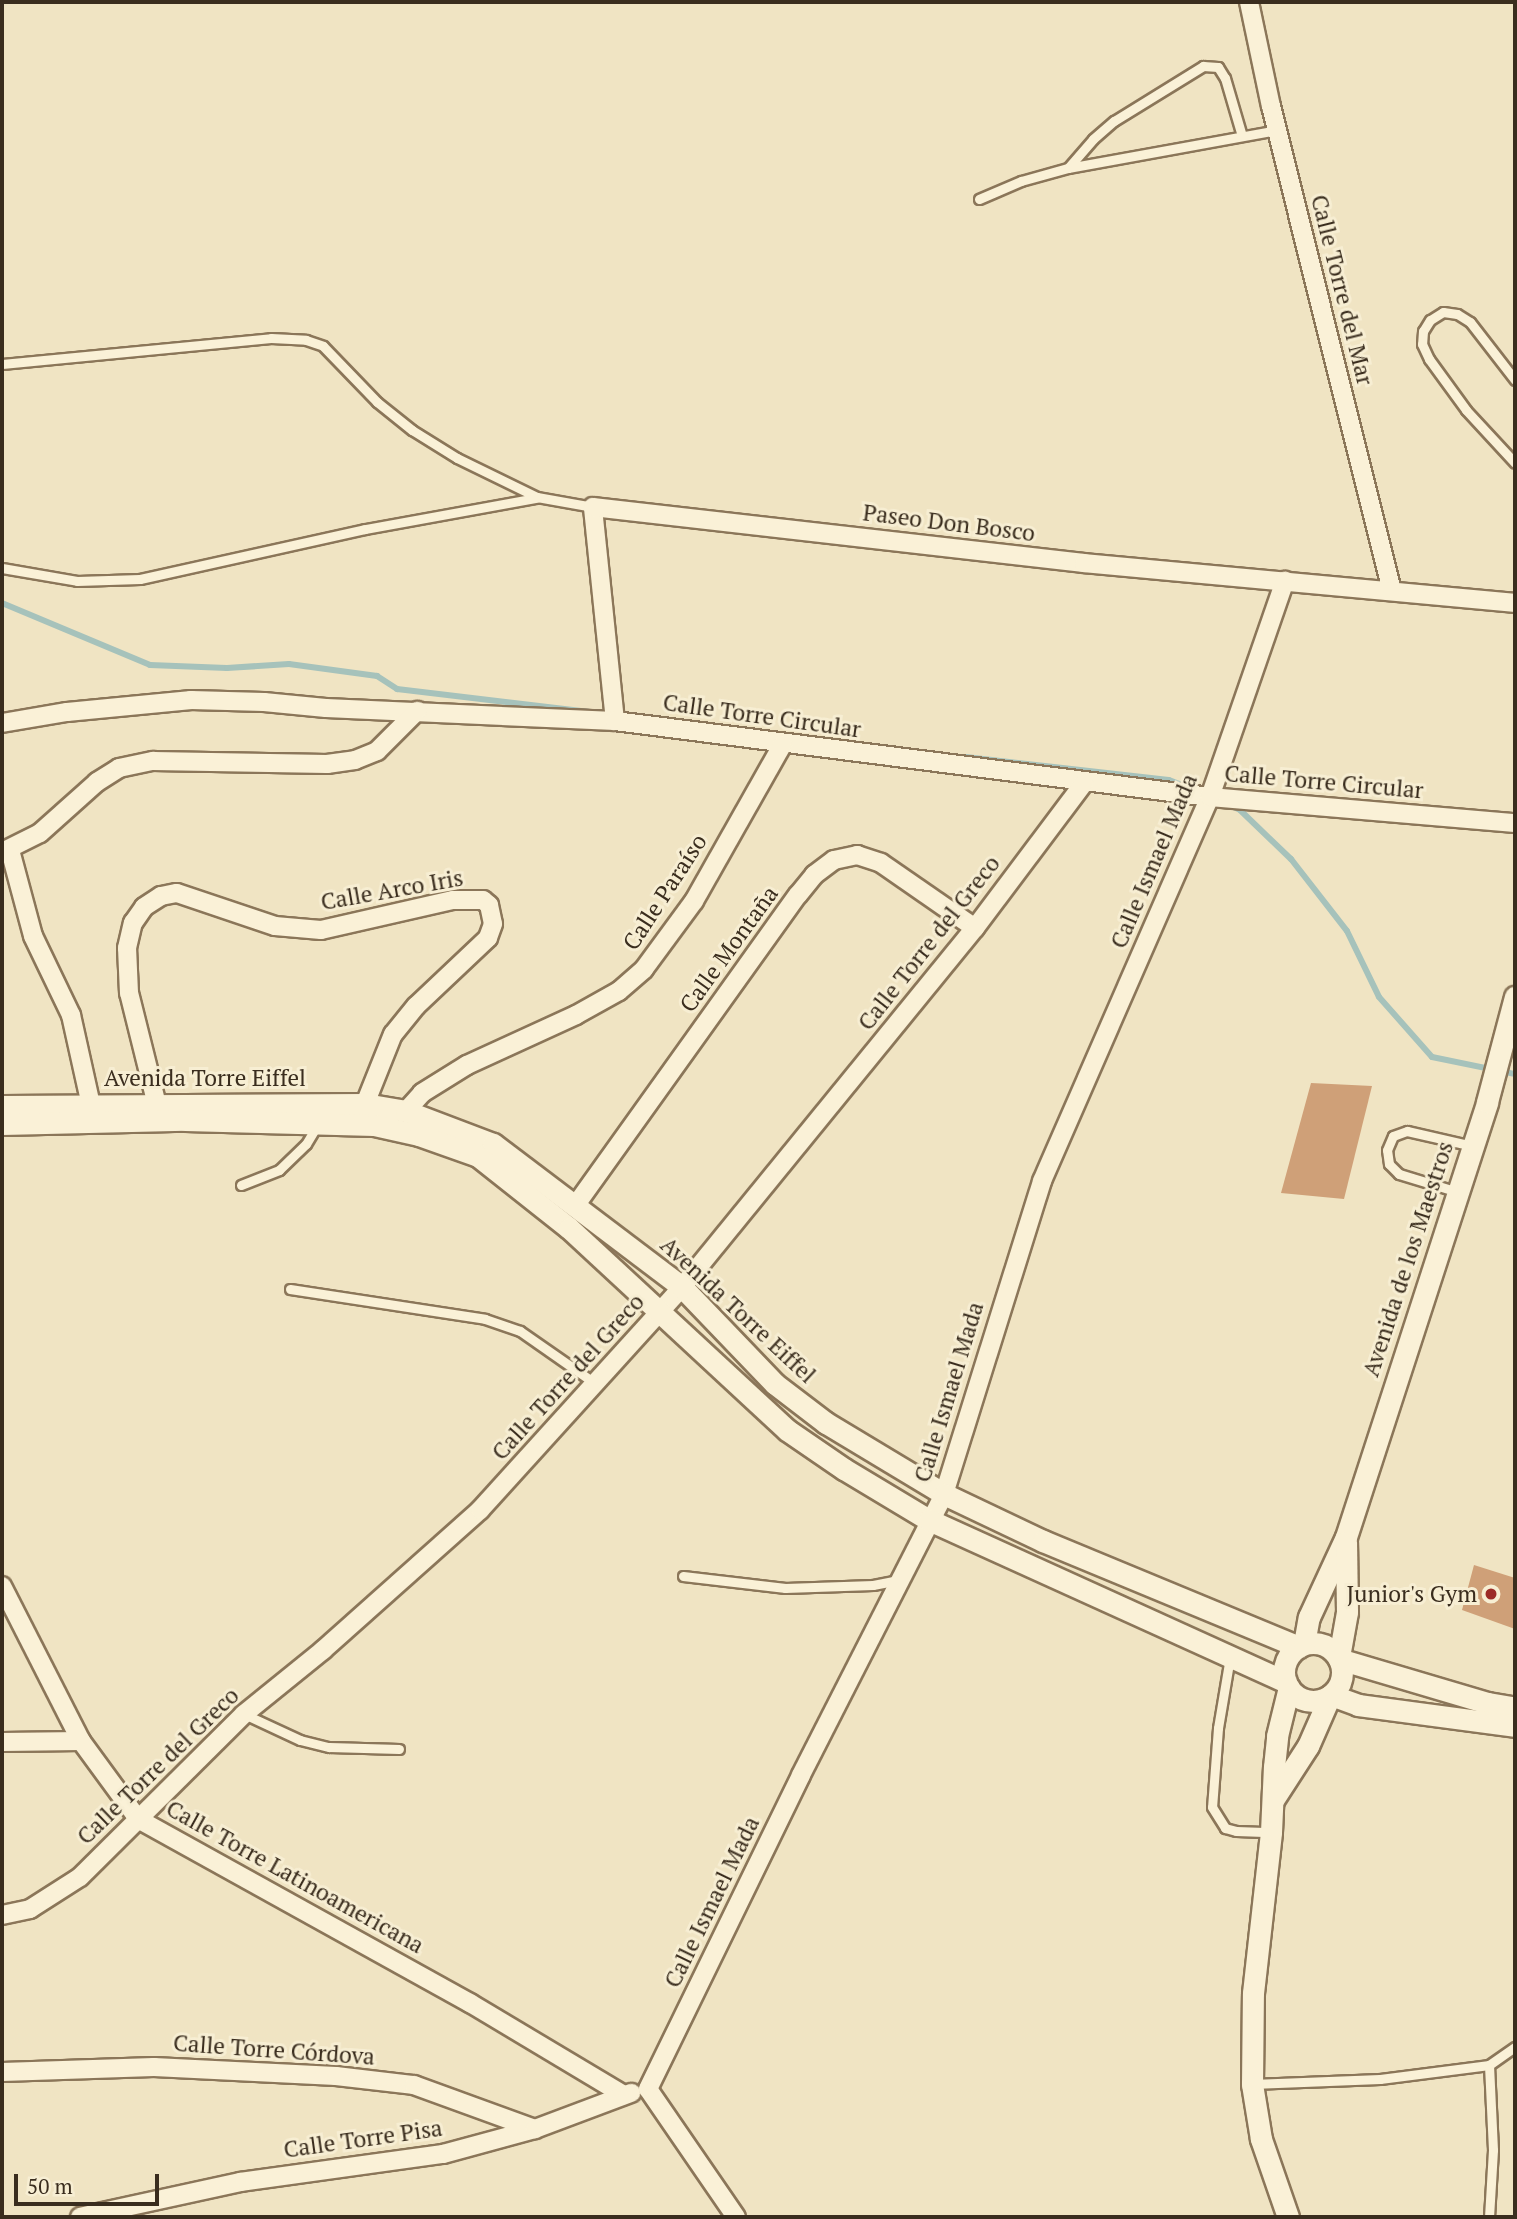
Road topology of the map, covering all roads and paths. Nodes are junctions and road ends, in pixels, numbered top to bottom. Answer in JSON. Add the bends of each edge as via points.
{"nodes":[{"id":1,"x":1249,"y":2,"type":"edge"},
{"id":2,"x":1277,"y":130,"type":"junction"},
{"id":3,"x":1242,"y":136,"type":"junction"},
{"id":4,"x":1068,"y":169,"type":"junction"},
{"id":5,"x":979,"y":199,"type":"dead end"},
{"id":6,"x":2,"y":364,"type":"edge"},
{"id":7,"x":1515,"y":380,"type":"edge"},
{"id":8,"x":1515,"y":463,"type":"edge"},
{"id":9,"x":537,"y":498,"type":"junction"},
{"id":10,"x":593,"y":507,"type":"junction"},
{"id":11,"x":2,"y":568,"type":"edge"},
{"id":12,"x":1285,"y":581,"type":"junction"},
{"id":13,"x":1391,"y":589,"type":"junction"},
{"id":14,"x":1515,"y":603,"type":"edge"},
{"id":15,"x":417,"y":711,"type":"junction"},
{"id":16,"x":615,"y":722,"type":"junction"},
{"id":17,"x":2,"y":723,"type":"edge"},
{"id":18,"x":783,"y":744,"type":"junction"},
{"id":19,"x":1084,"y":783,"type":"junction"},
{"id":20,"x":1210,"y":797,"type":"junction"},
{"id":21,"x":1515,"y":823,"type":"edge"},
{"id":22,"x":6,"y":851,"type":"edge"},
{"id":23,"x":975,"y":928,"type":"junction"},
{"id":24,"x":1515,"y":997,"type":"edge"},
{"id":25,"x":365,"y":1104,"type":"junction"},
{"id":26,"x":92,"y":1105,"type":"junction"},
{"id":27,"x":157,"y":1105,"type":"junction"},
{"id":28,"x":2,"y":1106,"type":"edge"},
{"id":29,"x":406,"y":1111,"type":"junction"},
{"id":30,"x":319,"y":1123,"type":"junction"},
{"id":31,"x":2,"y":1124,"type":"edge"},
{"id":32,"x":1473,"y":1146,"type":"junction"},
{"id":33,"x":241,"y":1185,"type":"dead end"},
{"id":34,"x":1458,"y":1192,"type":"junction"},
{"id":35,"x":575,"y":1206,"type":"junction"},
{"id":36,"x":682,"y":1287,"type":"junction"},
{"id":37,"x":290,"y":1289,"type":"dead end"},
{"id":38,"x":660,"y":1312,"type":"junction"},
{"id":39,"x":596,"y":1384,"type":"junction"},
{"id":40,"x":944,"y":1494,"type":"junction"},
{"id":41,"x":929,"y":1520,"type":"junction"},
{"id":42,"x":1346,"y":1536,"type":"junction"},
{"id":43,"x":683,"y":1576,"type":"dead end"},
{"id":44,"x":900,"y":1579,"type":"junction"},
{"id":45,"x":2,"y":1586,"type":"edge"},
{"id":46,"x":1302,"y":1646,"type":"junction"},
{"id":47,"x":1230,"y":1657,"type":"junction"},
{"id":48,"x":1339,"y":1658,"type":"junction"},
{"id":49,"x":1287,"y":1684,"type":"junction"},
{"id":50,"x":1331,"y":1695,"type":"junction"},
{"id":51,"x":1515,"y":1708,"type":"edge"},
{"id":52,"x":244,"y":1714,"type":"junction"},
{"id":53,"x":1515,"y":1726,"type":"edge"},
{"id":54,"x":81,"y":1741,"type":"junction"},
{"id":55,"x":2,"y":1742,"type":"edge"},
{"id":56,"x":399,"y":1749,"type":"dead end"},
{"id":57,"x":1273,"y":1800,"type":"junction"},
{"id":58,"x":138,"y":1819,"type":"junction"},
{"id":59,"x":1271,"y":1832,"type":"junction"},
{"id":60,"x":2,"y":1914,"type":"edge"},
{"id":61,"x":1515,"y":2047,"type":"edge"},
{"id":62,"x":1489,"y":2065,"type":"junction"},
{"id":63,"x":2,"y":2072,"type":"edge"},
{"id":64,"x":1252,"y":2084,"type":"junction"},
{"id":65,"x":648,"y":2089,"type":"junction"},
{"id":66,"x":624,"y":2095,"type":"junction"},
{"id":67,"x":535,"y":2129,"type":"junction"},
{"id":68,"x":80,"y":2217,"type":"edge"},
{"id":69,"x":736,"y":2217,"type":"edge"},
{"id":70,"x":1287,"y":2217,"type":"edge"},
{"id":71,"x":1489,"y":2217,"type":"edge"}],
"edges":[{"from":1,"to":2,"type":"street","name":"Calle Torre del Mar"},
{"from":2,"to":3,"type":"lane"},
{"from":2,"to":13,"type":"street","name":"Calle Torre del Mar"},
{"from":3,"to":4,"type":"lane"},
{"from":3,"to":4,"type":"lane","via":[[1225,78],[1218,67],[1203,66],[1114,121]]},
{"from":4,"to":5,"type":"lane","via":[[1021,181]]},
{"from":6,"to":9,"type":"lane","via":[[271,338],[306,341],[323,346],[377,402],[412,430]]},
{"from":7,"to":8,"type":"lane","via":[[1471,322],[1457,314],[1443,312],[1423,331],[1422,344],[1429,359],[1466,410]]},
{"from":9,"to":10,"type":"lane"},
{"from":9,"to":11,"type":"lane","via":[[365,529],[140,579],[77,581]]},
{"from":10,"to":12,"type":"street","name":"Paseo Don Bosco"},
{"from":10,"to":16,"type":"street"},
{"from":12,"to":13,"type":"street","name":"Paseo Don Bosco"},
{"from":12,"to":20,"type":"street","name":"Calle Ismael Mada"},
{"from":13,"to":14,"type":"street","name":"Paseo Don Bosco"},
{"from":15,"to":16,"type":"street","name":"Calle Torre Circular"},
{"from":15,"to":17,"type":"street","name":"Calle Torre Circular","via":[[191,700]]},
{"from":15,"to":22,"type":"street","via":[[377,751],[355,760],[327,764],[153,761],[119,768],[40,833]]},
{"from":16,"to":18,"type":"street","name":"Calle Torre Circular"},
{"from":18,"to":19,"type":"street","name":"Calle Torre Circular"},
{"from":18,"to":29,"type":"street","name":"Calle Paraíso","via":[[694,901],[644,969],[619,991],[576,1015],[467,1065],[422,1093]]},
{"from":19,"to":20,"type":"street","name":"Calle Torre Circular"},
{"from":19,"to":23,"type":"street","name":"Calle Torre del Greco"},
{"from":20,"to":21,"type":"street","name":"Calle Torre Circular"},
{"from":20,"to":40,"type":"street","name":"Calle Ismael Mada","via":[[1042,1181]]},
{"from":22,"to":26,"type":"street","via":[[33,936],[71,1016]]},
{"from":23,"to":35,"type":"street","name":"Calle Montaña","via":[[881,863],[857,855],[834,860],[798,895]]},
{"from":23,"to":36,"type":"street","name":"Calle Torre del Greco"},
{"from":24,"to":32,"type":"street","name":"Avenida de los Maestros"},
{"from":25,"to":27,"type":"street","name":"Avenida Torre Eiffel"},
{"from":25,"to":27,"type":"street","name":"Calle Arco Iris","via":[[393,1034],[488,938],[493,924],[489,905],[483,900],[453,900],[321,930],[275,926],[177,893],[144,906],[133,923],[127,948],[129,993]]},
{"from":25,"to":29,"type":"street","name":"Avenida Torre Eiffel"},
{"from":26,"to":27,"type":"street","name":"Avenida Torre Eiffel"},
{"from":26,"to":28,"type":"street","name":"Avenida Torre Eiffel"},
{"from":29,"to":35,"type":"street","name":"Avenida Torre Eiffel","via":[[493,1144]]},
{"from":30,"to":31,"type":"street","name":"Avenida Torre Eiffel"},
{"from":30,"to":33,"type":"lane","via":[[279,1170]]},
{"from":30,"to":38,"type":"street","name":"Avenida Torre Eiffel","via":[[373,1125],[478,1156],[561,1221]]},
{"from":32,"to":34,"type":"street","name":"Avenida de los Maestros"},
{"from":32,"to":34,"type":"lane","via":[[1407,1130],[1393,1136],[1387,1150],[1389,1164],[1399,1174]]},
{"from":34,"to":42,"type":"street","name":"Avenida de los Maestros"},
{"from":35,"to":36,"type":"street","name":"Avenida Torre Eiffel"},
{"from":36,"to":38,"type":"street","name":"Calle Torre del Greco"},
{"from":36,"to":40,"type":"street","name":"Avenida Torre Eiffel","via":[[775,1384],[826,1423]]},
{"from":37,"to":39,"type":"lane","via":[[485,1319],[520,1331]]},
{"from":38,"to":39,"type":"street","name":"Calle Torre del Greco"},
{"from":38,"to":41,"type":"street","name":"Avenida Torre Eiffel","via":[[788,1430]]},
{"from":39,"to":52,"type":"street","name":"Calle Torre del Greco","via":[[480,1510]]},
{"from":40,"to":41,"type":"street","name":"Calle Ismael Mada"},
{"from":40,"to":46,"type":"street","name":"Avenida Torre Eiffel","via":[[1043,1541]]},
{"from":41,"to":44,"type":"street","name":"Calle Ismael Mada"},
{"from":41,"to":47,"type":"street","name":"Avenida Torre Eiffel"},
{"from":42,"to":46,"type":"street","name":"Avenida de los Maestros","via":[[1309,1617]]},
{"from":42,"to":48,"type":"street","name":"Avenida de los Maestros","via":[[1347,1612]]},
{"from":43,"to":44,"type":"lane","via":[[785,1588],[873,1585]]},
{"from":44,"to":65,"type":"street","name":"Calle Ismael Mada"},
{"from":45,"to":54,"type":"street","name":"Calle Torre Latinoamericana"},
{"from":46,"to":48,"type":"street","via":[[1324,1645]]},
{"from":46,"to":49,"type":"street","via":[[1286,1662]]},
{"from":47,"to":49,"type":"street","name":"Avenida Torre Eiffel"},
{"from":47,"to":59,"type":"lane","via":[[1212,1807],[1225,1828]]},
{"from":48,"to":50,"type":"street","via":[[1342,1678]]},
{"from":48,"to":51,"type":"street"},
{"from":49,"to":50,"type":"street","via":[[1303,1699],[1321,1700]]},
{"from":49,"to":57,"type":"street","via":[[1277,1736]]},
{"from":50,"to":53,"type":"street","via":[[1358,1705]]},
{"from":50,"to":57,"type":"street","via":[[1308,1746]]},
{"from":52,"to":56,"type":"lane","via":[[300,1740],[329,1747]]},
{"from":52,"to":58,"type":"street","name":"Calle Torre del Greco"},
{"from":54,"to":55,"type":"street"},
{"from":54,"to":58,"type":"street","name":"Calle Torre Latinoamericana"},
{"from":57,"to":59,"type":"street"},
{"from":58,"to":60,"type":"street","name":"Calle Torre del Greco","via":[[80,1877],[30,1909]]},
{"from":58,"to":66,"type":"street","name":"Calle Torre Latinoamericana","via":[[470,2003]]},
{"from":59,"to":64,"type":"street","via":[[1253,1993]]},
{"from":61,"to":62,"type":"lane"},
{"from":62,"to":64,"type":"lane","via":[[1380,2079]]},
{"from":62,"to":71,"type":"lane","via":[[1493,2150]]},
{"from":63,"to":67,"type":"street","name":"Calle Torre Córdova","via":[[154,2067],[336,2076],[414,2085]]},
{"from":64,"to":70,"type":"street","via":[[1262,2139]]},
{"from":65,"to":66,"type":"street","name":"Calle Torre Pisa"},
{"from":65,"to":69,"type":"street"},
{"from":66,"to":67,"type":"street","name":"Calle Torre Pisa"},
{"from":67,"to":68,"type":"street","name":"Calle Torre Pisa","via":[[443,2154],[240,2182]]}]}
